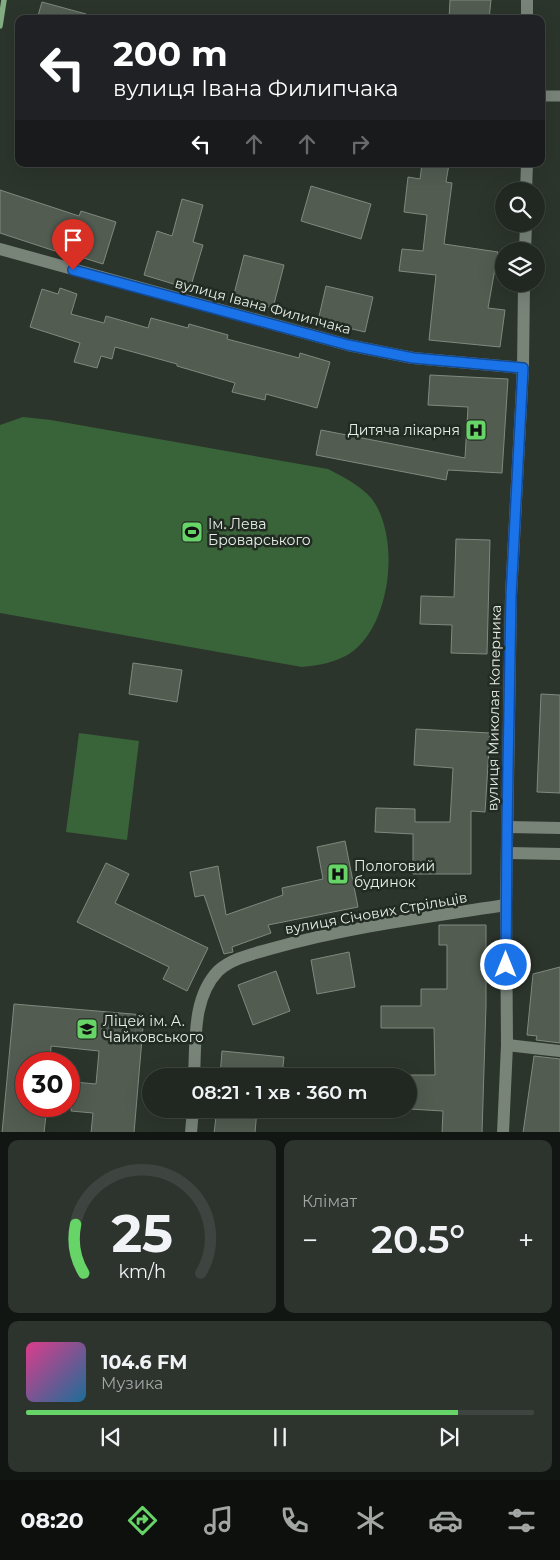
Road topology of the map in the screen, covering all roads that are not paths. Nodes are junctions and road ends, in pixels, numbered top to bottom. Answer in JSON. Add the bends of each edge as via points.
{"nodes":[{"id":1,"x":527,"y":0,"type":"edge"},
{"id":2,"x":527,"y":15,"type":"edge"},
{"id":3,"x":545,"y":96,"type":"edge"},
{"id":4,"x":560,"y":96,"type":"edge"},
{"id":5,"x":527,"y":167,"type":"edge"},
{"id":6,"x":526,"y":182,"type":"edge"},
{"id":7,"x":0,"y":250,"type":"edge"},
{"id":8,"x":524,"y":292,"type":"edge"},
{"id":9,"x":523,"y":368,"type":"junction"},
{"id":10,"x":507,"y":827,"type":"junction"},
{"id":11,"x":560,"y":828,"type":"edge"},
{"id":12,"x":507,"y":853,"type":"junction"},
{"id":13,"x":560,"y":854,"type":"edge"},
{"id":14,"x":506,"y":905,"type":"junction"},
{"id":15,"x":507,"y":1045,"type":"junction"},
{"id":16,"x":560,"y":1051,"type":"edge"},
{"id":17,"x":194,"y":1068,"type":"edge"},
{"id":18,"x":192,"y":1118,"type":"edge"},
{"id":19,"x":191,"y":1132,"type":"edge"},
{"id":20,"x":503,"y":1132,"type":"edge"}],
"edges":[{"from":1,"to":2,"type":"street"},
{"from":3,"to":4,"type":"lane"},
{"from":5,"to":6,"type":"street"},
{"from":7,"to":9,"type":"street","name":"вулиця Івана Филипчака","via":[[348,345],[413,358]]},
{"from":8,"to":9,"type":"street","name":"вулиця Миколая Коперника"},
{"from":9,"to":10,"type":"street","name":"вулиця Миколая Коперника","via":[[511,596]]},
{"from":10,"to":11,"type":"street"},
{"from":10,"to":12,"type":"street","name":"вулиця Миколая Коперника"},
{"from":12,"to":13,"type":"street"},
{"from":12,"to":14,"type":"street","name":"вулиця Миколая Коперника"},
{"from":14,"to":15,"type":"street","name":"вулиця Миколая Коперника"},
{"from":14,"to":17,"type":"street","name":"вулиця Січових Стрільців","via":[[326,935],[239,958],[219,971],[205,990],[198,1012]]},
{"from":15,"to":16,"type":"street"},
{"from":15,"to":20,"type":"street","name":"вулиця Миколая Коперника"},
{"from":18,"to":19,"type":"street"}]}
